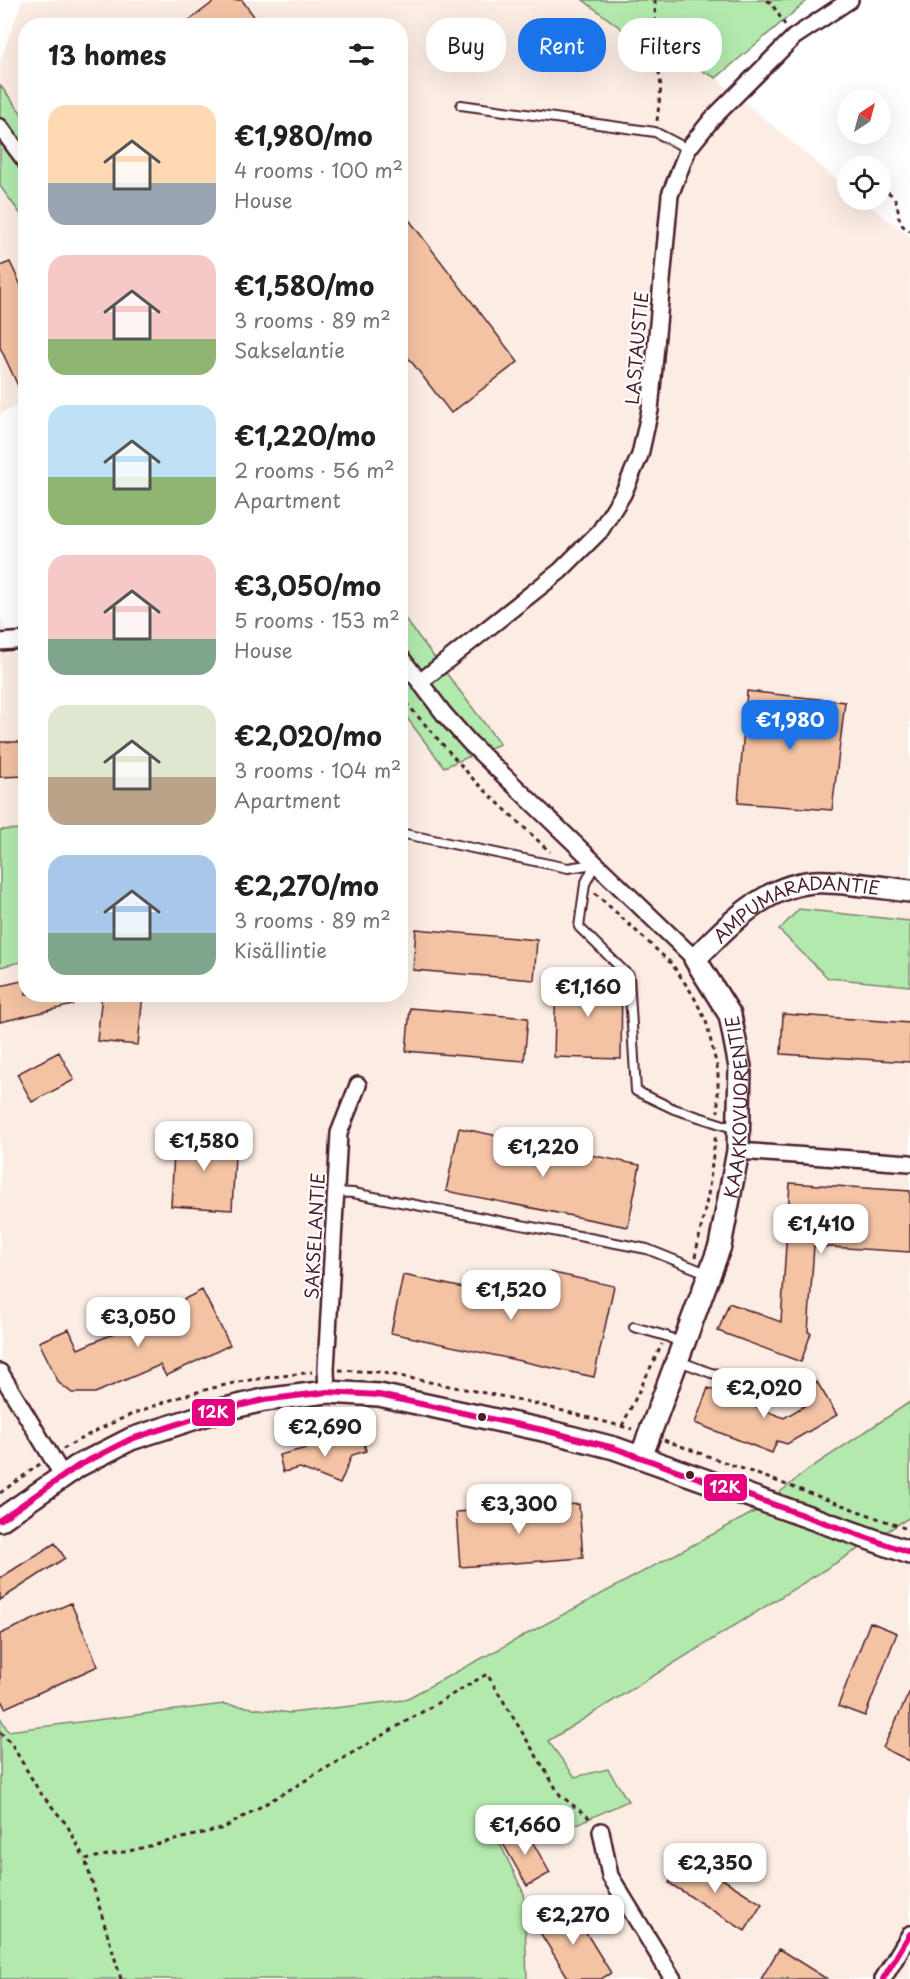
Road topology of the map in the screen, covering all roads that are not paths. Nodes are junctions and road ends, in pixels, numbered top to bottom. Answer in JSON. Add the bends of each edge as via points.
{"nodes":[{"id":1,"x":850,"y":0,"type":"edge"},
{"id":2,"x":461,"y":105,"type":"dead end"},
{"id":3,"x":0,"y":127,"type":"edge"},
{"id":4,"x":687,"y":149,"type":"junction"},
{"id":5,"x":18,"y":151,"type":"edge"},
{"id":6,"x":18,"y":641,"type":"edge"},
{"id":7,"x":0,"y":642,"type":"edge"},
{"id":8,"x":408,"y":666,"type":"edge"},
{"id":9,"x":420,"y":682,"type":"junction"},
{"id":10,"x":408,"y":835,"type":"edge"},
{"id":11,"x":595,"y":864,"type":"junction"},
{"id":12,"x":910,"y":891,"type":"edge"},
{"id":13,"x":695,"y":959,"type":"junction"},
{"id":14,"x":358,"y":1086,"type":"dead end"},
{"id":15,"x":738,"y":1130,"type":"junction"},
{"id":16,"x":738,"y":1151,"type":"junction"},
{"id":17,"x":910,"y":1163,"type":"edge"},
{"id":18,"x":336,"y":1192,"type":"junction"},
{"id":19,"x":710,"y":1275,"type":"junction"},
{"id":20,"x":634,"y":1327,"type":"dead end"},
{"id":21,"x":681,"y":1353,"type":"junction"},
{"id":22,"x":0,"y":1372,"type":"edge"},
{"id":23,"x":763,"y":1381,"type":"dead end"},
{"id":24,"x":327,"y":1392,"type":"junction"},
{"id":25,"x":641,"y":1456,"type":"junction"},
{"id":26,"x":63,"y":1476,"type":"junction"},
{"id":27,"x":0,"y":1520,"type":"edge"},
{"id":28,"x":910,"y":1553,"type":"edge"},
{"id":29,"x":601,"y":1831,"type":"road end"},
{"id":30,"x":910,"y":1934,"type":"edge"},
{"id":31,"x":673,"y":1979,"type":"edge"},
{"id":32,"x":883,"y":1979,"type":"edge"}],
"edges":[{"from":1,"to":4,"type":"street","name":"LASTAUSTIE","via":[[794,37]]},
{"from":2,"to":4,"type":"lane","via":[[655,132]]},
{"from":3,"to":5,"type":"street"},
{"from":4,"to":9,"type":"street","name":"LASTAUSTIE","via":[[670,195],[650,410],[640,455],[623,494],[600,531],[560,571]]},
{"from":6,"to":7,"type":"street"},
{"from":8,"to":9,"type":"street","name":"KAAKKOVUORENTIE"},
{"from":9,"to":11,"type":"street","name":"KAAKKOVUORENTIE","via":[[470,743]]},
{"from":10,"to":11,"type":"lane","via":[[568,868]]},
{"from":11,"to":13,"type":"street","name":"KAAKKOVUORENTIE"},
{"from":11,"to":15,"type":"lane","via":[[585,884],[579,927],[630,976],[636,1091],[674,1109]]},
{"from":12,"to":13,"type":"street","name":"AMPUMARADANTIE","via":[[825,882],[787,887],[752,906]]},
{"from":13,"to":15,"type":"street","name":"KAAKKOVUORENTIE","via":[[730,1015],[740,1066]]},
{"from":14,"to":18,"type":"street","name":"SAKSELANTIE","via":[[339,1133]]},
{"from":15,"to":16,"type":"street","name":"KAAKKOVUORENTIE"},
{"from":16,"to":17,"type":"street"},
{"from":16,"to":19,"type":"street","name":"KAAKKOVUORENTIE","via":[[720,1246]]},
{"from":18,"to":19,"type":"lane","via":[[647,1249]]},
{"from":18,"to":24,"type":"street","name":"SAKSELANTIE"},
{"from":19,"to":21,"type":"street","name":"KAAKKOVUORENTIE"},
{"from":20,"to":21,"type":"lane","via":[[666,1336]]},
{"from":21,"to":23,"type":"lane","via":[[711,1374]]},
{"from":21,"to":25,"type":"street","name":"KAAKKOVUORENTIE"},
{"from":22,"to":26,"type":"street"},
{"from":24,"to":25,"type":"street","via":[[379,1395],[454,1410]]},
{"from":24,"to":26,"type":"street","via":[[221,1410],[163,1427],[111,1449]]},
{"from":25,"to":28,"type":"street"},
{"from":26,"to":27,"type":"street"},
{"from":29,"to":31,"type":"street","via":[[610,1876]]},
{"from":30,"to":32,"type":"street"}]}
